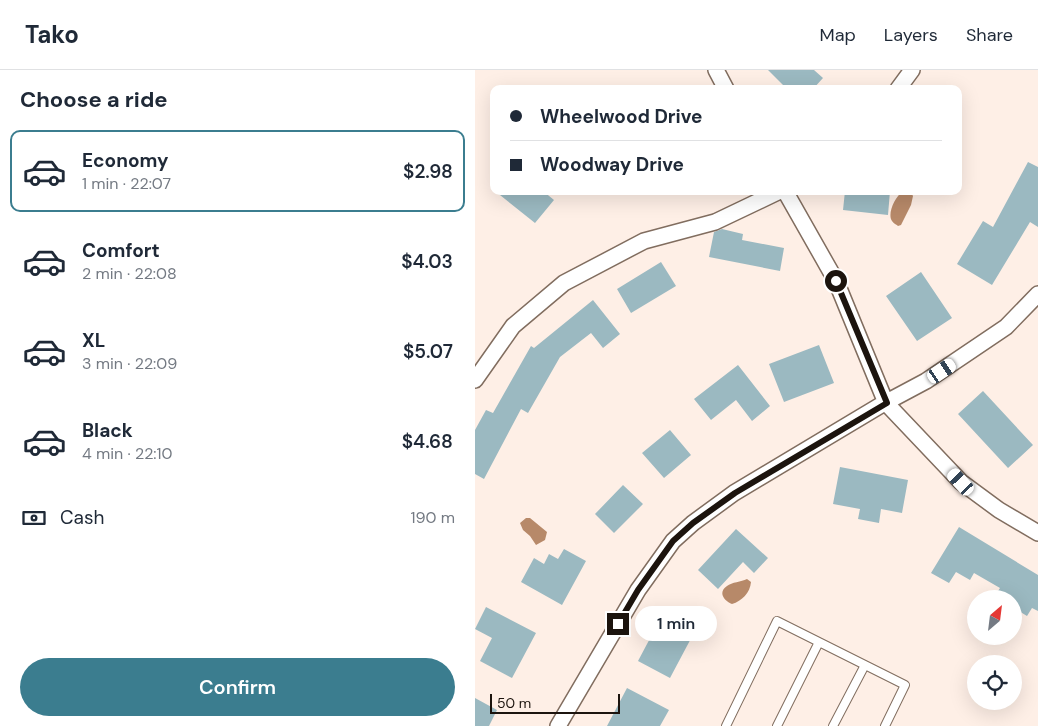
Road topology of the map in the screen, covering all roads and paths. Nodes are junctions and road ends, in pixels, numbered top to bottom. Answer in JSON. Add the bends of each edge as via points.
{"nodes":[{"id":1,"x":716,"y":70,"type":"edge"},
{"id":2,"x":912,"y":70,"type":"edge"},
{"id":3,"x":724,"y":85,"type":"edge"},
{"id":4,"x":901,"y":85,"type":"edge"},
{"id":5,"x":771,"y":195,"type":"edge"},
{"id":6,"x":787,"y":195,"type":"edge"},
{"id":7,"x":1038,"y":294,"type":"edge"},
{"id":8,"x":475,"y":380,"type":"edge"},
{"id":9,"x":887,"y":403,"type":"junction"},
{"id":10,"x":1038,"y":533,"type":"edge"},
{"id":11,"x":819,"y":642,"type":"junction"},
{"id":12,"x":865,"y":664,"type":"junction"},
{"id":13,"x":558,"y":726,"type":"edge"},
{"id":14,"x":726,"y":726,"type":"edge"},
{"id":15,"x":777,"y":726,"type":"edge"},
{"id":16,"x":833,"y":726,"type":"edge"},
{"id":17,"x":885,"y":726,"type":"edge"}],
"edges":[{"from":1,"to":3,"type":"street"},
{"from":2,"to":4,"type":"street"},
{"from":5,"to":8,"type":"street","via":[[715,222],[644,241],[564,283],[513,326]]},
{"from":6,"to":9,"type":"street","via":[[836,281]]},
{"from":7,"to":9,"type":"street","via":[[1006,328],[926,382]]},
{"from":9,"to":10,"type":"street","via":[[961,482]]},
{"from":9,"to":13,"type":"street","via":[[735,493],[673,541],[638,590]]},
{"from":11,"to":12,"type":"lane"},
{"from":11,"to":14,"type":"lane","via":[[777,621]]},
{"from":11,"to":15,"type":"lane"},
{"from":12,"to":16,"type":"lane"},
{"from":12,"to":17,"type":"lane","via":[[905,685]]}]}
